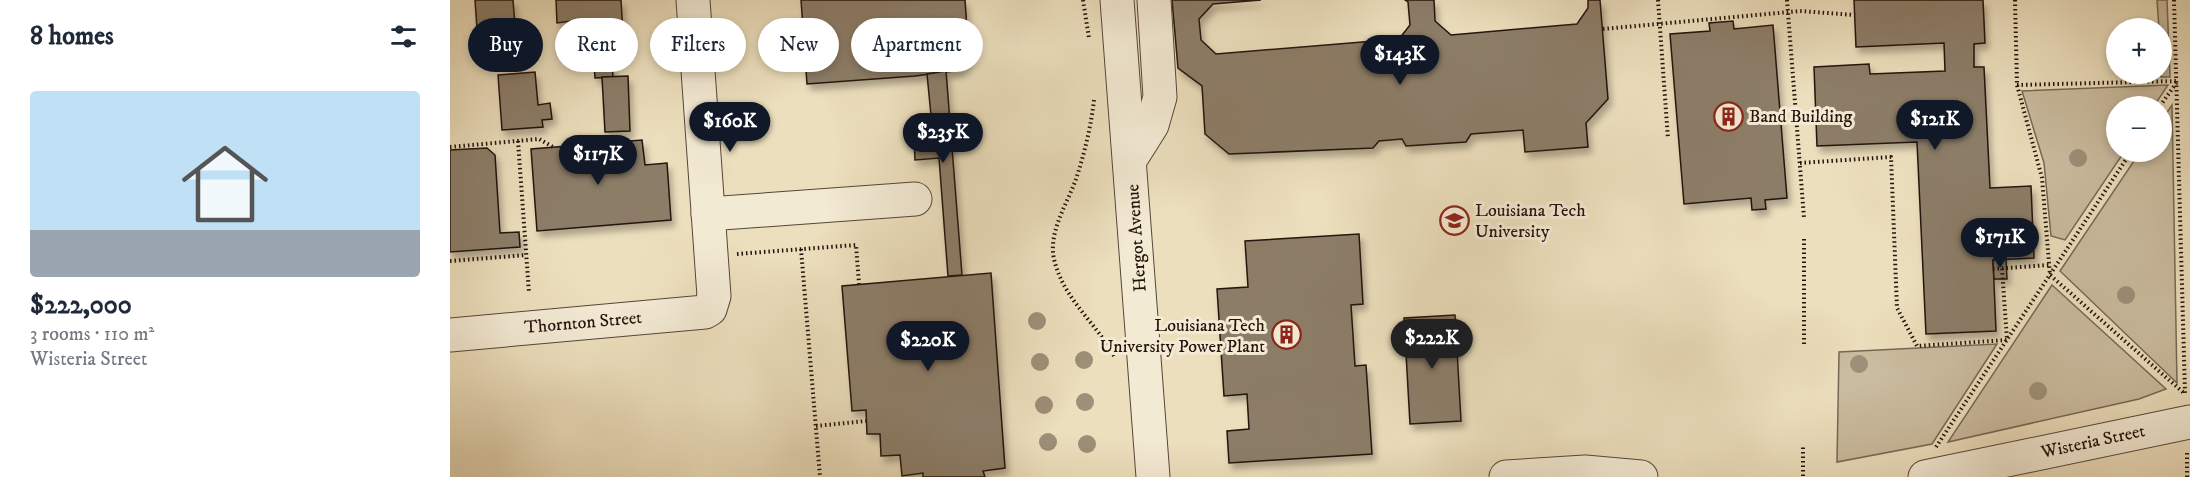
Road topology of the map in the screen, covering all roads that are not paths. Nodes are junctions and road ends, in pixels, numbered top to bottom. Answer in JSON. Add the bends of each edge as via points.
{"nodes":[{"id":1,"x":693,"y":0,"type":"edge"},
{"id":2,"x":1117,"y":0,"type":"edge"},
{"id":3,"x":1154,"y":0,"type":"edge"},
{"id":4,"x":1130,"y":160,"type":"junction"},
{"id":5,"x":915,"y":199,"type":"dead end"},
{"id":6,"x":708,"y":214,"type":"junction"},
{"id":7,"x":450,"y":335,"type":"edge"},
{"id":8,"x":2188,"y":438,"type":"edge"},
{"id":9,"x":1937,"y":471,"type":"edge"},
{"id":10,"x":1153,"y":477,"type":"edge"},
{"id":11,"x":1506,"y":477,"type":"edge"},
{"id":12,"x":1641,"y":477,"type":"edge"}],
"edges":[{"from":1,"to":6,"type":"street"},
{"from":2,"to":4,"type":"street","name":"Hergot Avenue"},
{"from":3,"to":4,"type":"street","via":[[1161,97],[1152,125]]},
{"from":4,"to":10,"type":"street","name":"Hergot Avenue"},
{"from":5,"to":6,"type":"street"},
{"from":6,"to":7,"type":"street","name":"Thornton Street","via":[[713,304],[705,312]]},
{"from":8,"to":9,"type":"street","name":"Wisteria Street"},
{"from":11,"to":12,"type":"street","via":[[1585,472]]}]}
